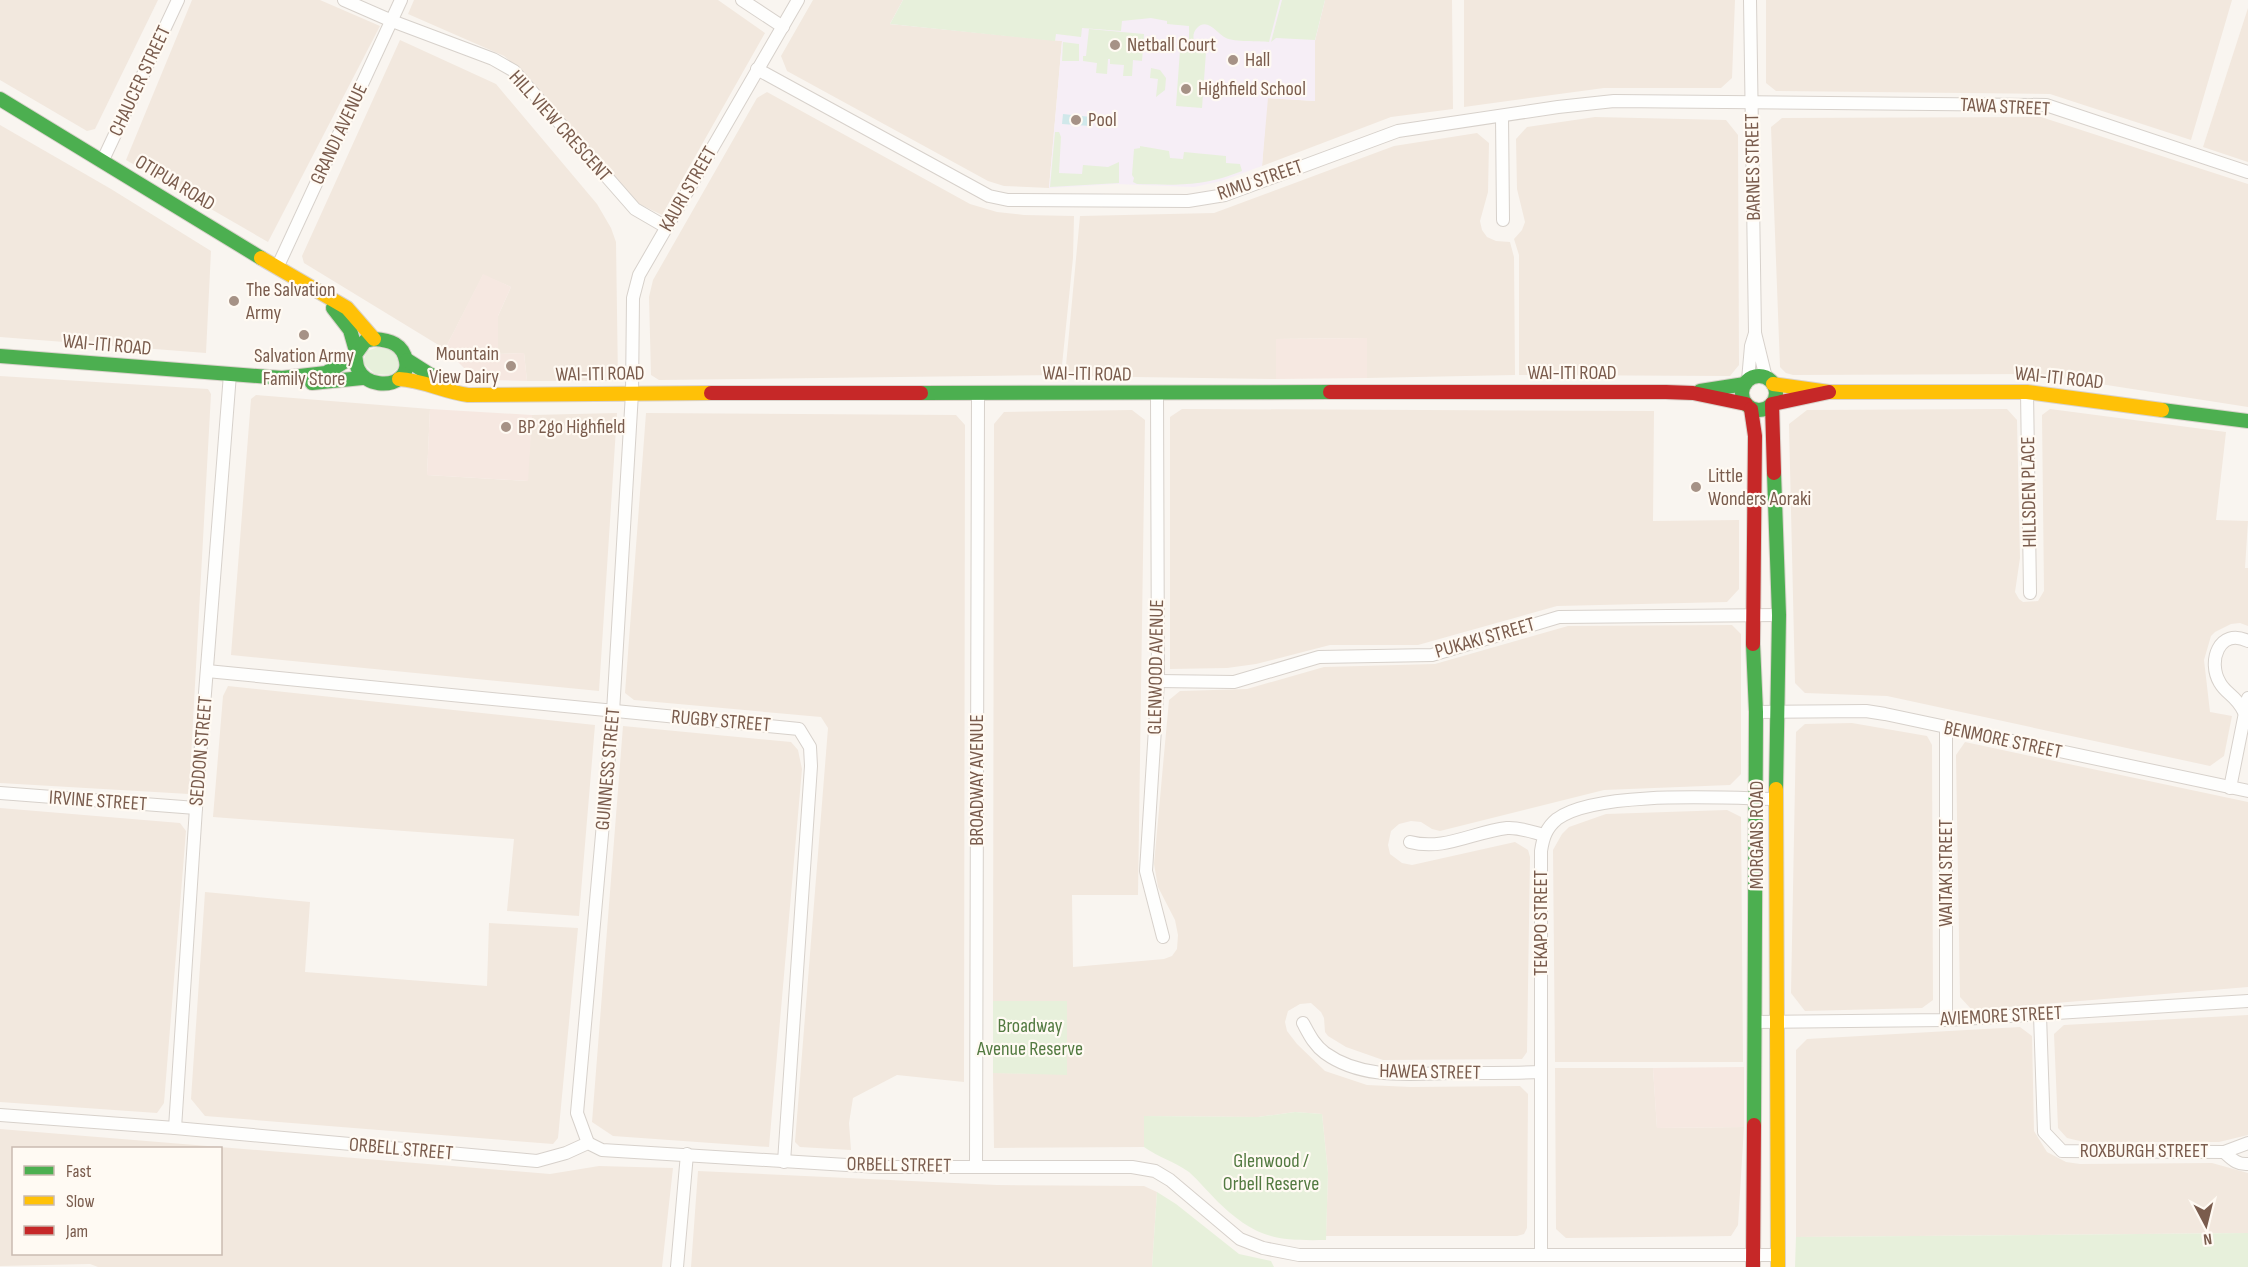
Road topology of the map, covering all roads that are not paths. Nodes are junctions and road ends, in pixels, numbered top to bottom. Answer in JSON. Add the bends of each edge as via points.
{"nodes":[{"id":1,"x":178,"y":0,"type":"edge"},
{"id":2,"x":344,"y":0,"type":"edge"},
{"id":3,"x":401,"y":0,"type":"edge"},
{"id":4,"x":742,"y":0,"type":"edge"},
{"id":5,"x":798,"y":0,"type":"edge"},
{"id":6,"x":1750,"y":0,"type":"edge"},
{"id":7,"x":392,"y":21,"type":"junction"},
{"id":8,"x":783,"y":27,"type":"junction"},
{"id":9,"x":757,"y":69,"type":"junction"},
{"id":10,"x":0,"y":99,"type":"edge"},
{"id":11,"x":1752,"y":102,"type":"junction"},
{"id":12,"x":1502,"y":116,"type":"junction"},
{"id":13,"x":102,"y":162,"type":"junction"},
{"id":14,"x":2248,"y":172,"type":"edge"},
{"id":15,"x":1503,"y":220,"type":"dead end"},
{"id":16,"x":666,"y":227,"type":"junction"},
{"id":17,"x":277,"y":268,"type":"junction"},
{"id":18,"x":330,"y":301,"type":"junction"},
{"id":19,"x":1755,"y":333,"type":"junction"},
{"id":20,"x":374,"y":339,"type":"junction"},
{"id":21,"x":355,"y":353,"type":"junction"},
{"id":22,"x":0,"y":356,"type":"edge"},
{"id":23,"x":407,"y":360,"type":"junction"},
{"id":24,"x":230,"y":374,"type":"junction"},
{"id":25,"x":282,"y":378,"type":"junction"},
{"id":26,"x":362,"y":378,"type":"junction"},
{"id":27,"x":399,"y":379,"type":"junction"},
{"id":28,"x":1770,"y":381,"type":"junction"},
{"id":29,"x":1746,"y":382,"type":"junction"},
{"id":30,"x":1829,"y":392,"type":"junction"},
{"id":31,"x":2028,"y":392,"type":"junction"},
{"id":32,"x":632,"y":393,"type":"junction"},
{"id":33,"x":978,"y":393,"type":"junction"},
{"id":34,"x":1694,"y":393,"type":"junction"},
{"id":35,"x":479,"y":394,"type":"junction"},
{"id":36,"x":1157,"y":394,"type":"junction"},
{"id":37,"x":1772,"y":404,"type":"junction"},
{"id":38,"x":1748,"y":406,"type":"junction"},
{"id":39,"x":2248,"y":421,"type":"edge"},
{"id":40,"x":2030,"y":592,"type":"dead end"},
{"id":41,"x":1752,"y":615,"type":"junction"},
{"id":42,"x":1779,"y":615,"type":"junction"},
{"id":43,"x":2248,"y":641,"type":"edge"},
{"id":44,"x":207,"y":671,"type":"junction"},
{"id":45,"x":1158,"y":681,"type":"junction"},
{"id":46,"x":2248,"y":698,"type":"edge"},
{"id":47,"x":613,"y":711,"type":"junction"},
{"id":48,"x":1756,"y":712,"type":"junction"},
{"id":49,"x":1777,"y":712,"type":"junction"},
{"id":50,"x":2244,"y":712,"type":"junction"},
{"id":51,"x":1946,"y":727,"type":"junction"},
{"id":52,"x":2230,"y":788,"type":"junction"},
{"id":53,"x":2248,"y":792,"type":"edge"},
{"id":54,"x":0,"y":793,"type":"edge"},
{"id":55,"x":1755,"y":798,"type":"junction"},
{"id":56,"x":1776,"y":799,"type":"junction"},
{"id":57,"x":196,"y":808,"type":"junction"},
{"id":58,"x":1544,"y":835,"type":"junction"},
{"id":59,"x":1410,"y":842,"type":"dead end"},
{"id":60,"x":1163,"y":937,"type":"dead end"},
{"id":61,"x":2248,"y":1001,"type":"edge"},
{"id":62,"x":2040,"y":1015,"type":"junction"},
{"id":63,"x":1946,"y":1020,"type":"junction"},
{"id":64,"x":1755,"y":1022,"type":"junction"},
{"id":65,"x":1303,"y":1023,"type":"dead end"},
{"id":66,"x":1777,"y":1023,"type":"junction"},
{"id":67,"x":1541,"y":1072,"type":"junction"},
{"id":68,"x":0,"y":1115,"type":"edge"},
{"id":69,"x":175,"y":1128,"type":"junction"},
{"id":70,"x":588,"y":1143,"type":"junction"},
{"id":71,"x":2248,"y":1143,"type":"edge"},
{"id":72,"x":2224,"y":1152,"type":"junction"},
{"id":73,"x":687,"y":1154,"type":"junction"},
{"id":74,"x":784,"y":1162,"type":"junction"},
{"id":75,"x":2248,"y":1164,"type":"edge"},
{"id":76,"x":976,"y":1166,"type":"junction"},
{"id":77,"x":1541,"y":1255,"type":"junction"},
{"id":78,"x":1753,"y":1261,"type":"edge"},
{"id":79,"x":1778,"y":1261,"type":"edge"},
{"id":80,"x":677,"y":1267,"type":"edge"}],
"edges":[{"from":1,"to":13,"type":"street","name":"CHAUCER STREET"},
{"from":2,"to":7,"type":"street","name":"HILL VIEW CRESCENT"},
{"from":3,"to":7,"type":"street","name":"GRANDI AVENUE"},
{"from":4,"to":8,"type":"street"},
{"from":5,"to":8,"type":"street","name":"KAURI STREET"},
{"from":6,"to":11,"type":"street","name":"BARNES STREET"},
{"from":7,"to":16,"type":"street","name":"HILL VIEW CRESCENT","via":[[514,70],[635,209]]},
{"from":7,"to":17,"type":"street","name":"GRANDI AVENUE"},
{"from":8,"to":9,"type":"street","name":"KAURI STREET"},
{"from":9,"to":12,"type":"street","name":"RIMU STREET","via":[[989,196],[1008,200],[1188,201],[1216,197],[1398,131]]},
{"from":9,"to":16,"type":"street","name":"KAURI STREET"},
{"from":10,"to":13,"type":"street","name":"OTIPUA ROAD"},
{"from":11,"to":12,"type":"street","name":"RIMU STREET","via":[[1614,101]]},
{"from":11,"to":14,"type":"street","name":"TAWA STREET","via":[[2046,105]]},
{"from":11,"to":19,"type":"street","name":"BARNES STREET"},
{"from":12,"to":15,"type":"street"},
{"from":13,"to":17,"type":"street","name":"OTIPUA ROAD"},
{"from":16,"to":32,"type":"street","name":"KAURI STREET","via":[[639,275],[633,298]]},
{"from":17,"to":18,"type":"street","name":"OTIPUA ROAD"},
{"from":18,"to":20,"type":"street","name":"OTIPUA ROAD","via":[[347,308]]},
{"from":18,"to":21,"type":"street","name":"OTIPUA ROAD","via":[[350,330]]},
{"from":19,"to":28,"type":"street","name":"BARNES STREET"},
{"from":19,"to":29,"type":"street","name":"BARNES STREET"},
{"from":20,"to":21,"type":"street","via":[[366,341]]},
{"from":20,"to":23,"type":"street","via":[[392,341]]},
{"from":21,"to":25,"type":"street","name":"WAI-ITI ROAD","via":[[326,373]]},
{"from":21,"to":26,"type":"street"},
{"from":22,"to":24,"type":"street","name":"WAI-ITI ROAD"},
{"from":23,"to":27,"type":"street"},
{"from":23,"to":35,"type":"street","name":"WAI-ITI ROAD","via":[[429,374]]},
{"from":24,"to":25,"type":"street","name":"WAI-ITI ROAD"},
{"from":24,"to":44,"type":"street","name":"SEDDON STREET"},
{"from":25,"to":26,"type":"street","name":"WAI-ITI ROAD","via":[[291,383],[310,383]]},
{"from":26,"to":27,"type":"street","via":[[386,384]]},
{"from":27,"to":35,"type":"street","name":"WAI-ITI ROAD","via":[[410,378],[466,397]]},
{"from":28,"to":29,"type":"street","via":[[1756,376]]},
{"from":28,"to":30,"type":"street","name":"WAI-ITI ROAD"},
{"from":28,"to":37,"type":"street","via":[[1776,393]]},
{"from":29,"to":34,"type":"street","name":"WAI-ITI ROAD"},
{"from":29,"to":38,"type":"street","via":[[1742,394]]},
{"from":30,"to":31,"type":"street","name":"WAI-ITI ROAD"},
{"from":30,"to":37,"type":"street","name":"WAI-ITI ROAD"},
{"from":31,"to":39,"type":"street","name":"WAI-ITI ROAD"},
{"from":31,"to":40,"type":"street","name":"HILLSDEN PLACE"},
{"from":32,"to":33,"type":"street","name":"WAI-ITI ROAD"},
{"from":32,"to":35,"type":"street","name":"WAI-ITI ROAD"},
{"from":32,"to":47,"type":"street","name":"GUINNESS STREET"},
{"from":33,"to":36,"type":"street","name":"WAI-ITI ROAD"},
{"from":33,"to":76,"type":"street","name":"BROADWAY AVENUE"},
{"from":34,"to":36,"type":"street","name":"WAI-ITI ROAD"},
{"from":34,"to":38,"type":"street","name":"WAI-ITI ROAD"},
{"from":36,"to":45,"type":"street","name":"GLENWOOD AVENUE"},
{"from":37,"to":38,"type":"street","via":[[1762,410]]},
{"from":37,"to":42,"type":"street","name":"MORGANS ROAD"},
{"from":38,"to":41,"type":"street","name":"MORGANS ROAD","via":[[1755,436]]},
{"from":41,"to":42,"type":"street","name":"PUKAKI STREET"},
{"from":41,"to":45,"type":"street","name":"PUKAKI STREET","via":[[1559,617],[1432,655],[1319,657],[1234,682]]},
{"from":41,"to":48,"type":"street","name":"MORGANS ROAD"},
{"from":42,"to":49,"type":"street","name":"MORGANS ROAD"},
{"from":43,"to":50,"type":"street","via":[[2230,638],[2217,649],[2215,658],[2220,683],[2236,697]]},
{"from":44,"to":47,"type":"street","name":"RUGBY STREET"},
{"from":44,"to":57,"type":"street","name":"SEDDON STREET"},
{"from":45,"to":60,"type":"street","name":"GLENWOOD AVENUE","via":[[1146,871]]},
{"from":46,"to":50,"type":"street"},
{"from":47,"to":70,"type":"street","name":"GUINNESS STREET","via":[[577,1113]]},
{"from":47,"to":74,"type":"street","name":"RUGBY STREET","via":[[799,729],[810,747]]},
{"from":48,"to":49,"type":"street","name":"BENMORE STREET"},
{"from":48,"to":55,"type":"street","name":"MORGANS ROAD"},
{"from":49,"to":51,"type":"street","name":"BENMORE STREET","via":[[1866,711]]},
{"from":49,"to":56,"type":"street","name":"MORGANS ROAD"},
{"from":50,"to":52,"type":"street"},
{"from":51,"to":52,"type":"street","name":"BENMORE STREET"},
{"from":51,"to":63,"type":"street","name":"WAITAKI STREET"},
{"from":52,"to":53,"type":"street","name":"BENMORE STREET"},
{"from":54,"to":57,"type":"street","name":"IRVINE STREET"},
{"from":55,"to":56,"type":"street"},
{"from":55,"to":58,"type":"street","via":[[1603,803],[1555,820]]},
{"from":55,"to":64,"type":"street","name":"MORGANS ROAD"},
{"from":56,"to":66,"type":"street","name":"MORGANS ROAD"},
{"from":57,"to":69,"type":"street","name":"SEDDON STREET"},
{"from":58,"to":59,"type":"street","via":[[1506,828],[1436,845]]},
{"from":58,"to":67,"type":"street","name":"TEKAPO STREET"},
{"from":61,"to":62,"type":"street","name":"AVIEMORE STREET"},
{"from":62,"to":63,"type":"street","name":"AVIEMORE STREET"},
{"from":62,"to":72,"type":"street","name":"ROXBURGH STREET","via":[[2044,1132],[2062,1151]]},
{"from":63,"to":66,"type":"street","name":"AVIEMORE STREET"},
{"from":64,"to":66,"type":"street","name":"AVIEMORE STREET"},
{"from":64,"to":78,"type":"street","name":"MORGANS ROAD"},
{"from":65,"to":67,"type":"street","name":"HAWEA STREET","via":[[1316,1046],[1326,1054],[1371,1072]]},
{"from":66,"to":79,"type":"street","name":"MORGANS ROAD"},
{"from":67,"to":77,"type":"street","name":"TEKAPO STREET"},
{"from":68,"to":69,"type":"street","name":"ORBELL STREET"},
{"from":69,"to":70,"type":"street","name":"ORBELL STREET","via":[[537,1161]]},
{"from":70,"to":73,"type":"street","name":"ORBELL STREET","via":[[602,1150]]},
{"from":71,"to":72,"type":"street","name":"ROXBURGH STREET"},
{"from":72,"to":75,"type":"street","name":"ROXBURGH STREET","via":[[2233,1161]]},
{"from":73,"to":74,"type":"street","name":"ORBELL STREET"},
{"from":73,"to":80,"type":"street"},
{"from":74,"to":76,"type":"street","name":"ORBELL STREET","via":[[879,1167]]},
{"from":76,"to":77,"type":"street","name":"ORBELL STREET","via":[[1132,1167],[1155,1172],[1178,1185],[1240,1239],[1278,1252]]},
{"from":77,"to":78,"type":"street","name":"ORBELL STREET"},
{"from":78,"to":79,"type":"street","name":"ORBELL STREET"}]}
